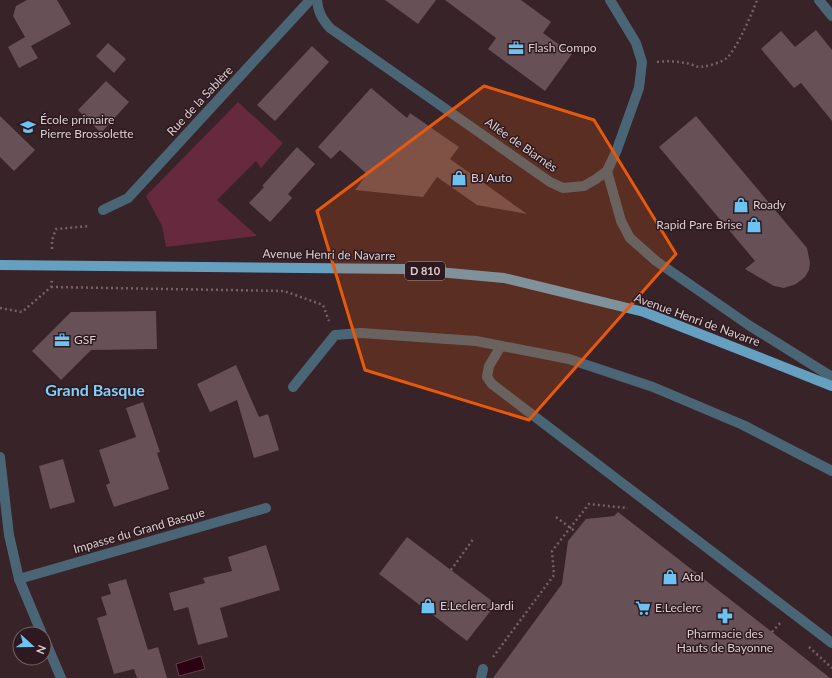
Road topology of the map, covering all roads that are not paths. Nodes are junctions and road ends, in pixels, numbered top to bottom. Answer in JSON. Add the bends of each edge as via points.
{"nodes":[{"id":1,"x":310,"y":0,"type":"edge"},
{"id":2,"x":316,"y":0,"type":"edge"},
{"id":3,"x":610,"y":0,"type":"edge"},
{"id":4,"x":819,"y":0,"type":"edge"},
{"id":5,"x":832,"y":16,"type":"edge"},
{"id":6,"x":607,"y":171,"type":"junction"},
{"id":7,"x":103,"y":210,"type":"dead end"},
{"id":8,"x":0,"y":265,"type":"edge"},
{"id":9,"x":500,"y":346,"type":"junction"},
{"id":10,"x":832,"y":377,"type":"edge"},
{"id":11,"x":832,"y":386,"type":"edge"},
{"id":12,"x":293,"y":387,"type":"dead end"},
{"id":13,"x":0,"y":457,"type":"edge"},
{"id":14,"x":832,"y":471,"type":"edge"},
{"id":15,"x":266,"y":508,"type":"dead end"},
{"id":16,"x":19,"y":579,"type":"junction"},
{"id":17,"x":39,"y":626,"type":"edge"},
{"id":18,"x":832,"y":642,"type":"edge"},
{"id":19,"x":52,"y":657,"type":"edge"},
{"id":20,"x":61,"y":678,"type":"edge"}],
"edges":[{"from":1,"to":7,"type":"street","name":"Rue de la Sablère","via":[[128,198]]},
{"from":2,"to":6,"type":"street","name":"Allée de Biarnès","via":[[322,19],[330,28],[550,182],[563,188],[584,186]]},
{"from":3,"to":6,"type":"street","via":[[636,43],[642,62],[639,88]]},
{"from":4,"to":5,"type":"street"},
{"from":6,"to":10,"type":"street","via":[[621,221],[630,238],[656,261]]},
{"from":8,"to":11,"type":"main road","name":"Avenue Henri de Navarre","number":"D 810","via":[[405,269],[504,278],[644,312]]},
{"from":9,"to":12,"type":"street","via":[[476,341],[394,335],[335,335]]},
{"from":9,"to":14,"type":"street","via":[[569,359],[646,383],[743,425]]},
{"from":9,"to":18,"type":"street","via":[[489,366],[487,377],[492,384]]},
{"from":13,"to":16,"type":"street","via":[[10,536]]},
{"from":15,"to":16,"type":"street","name":"Impasse du Grand Basque"},
{"from":16,"to":17,"type":"street"},
{"from":19,"to":20,"type":"street"}]}
